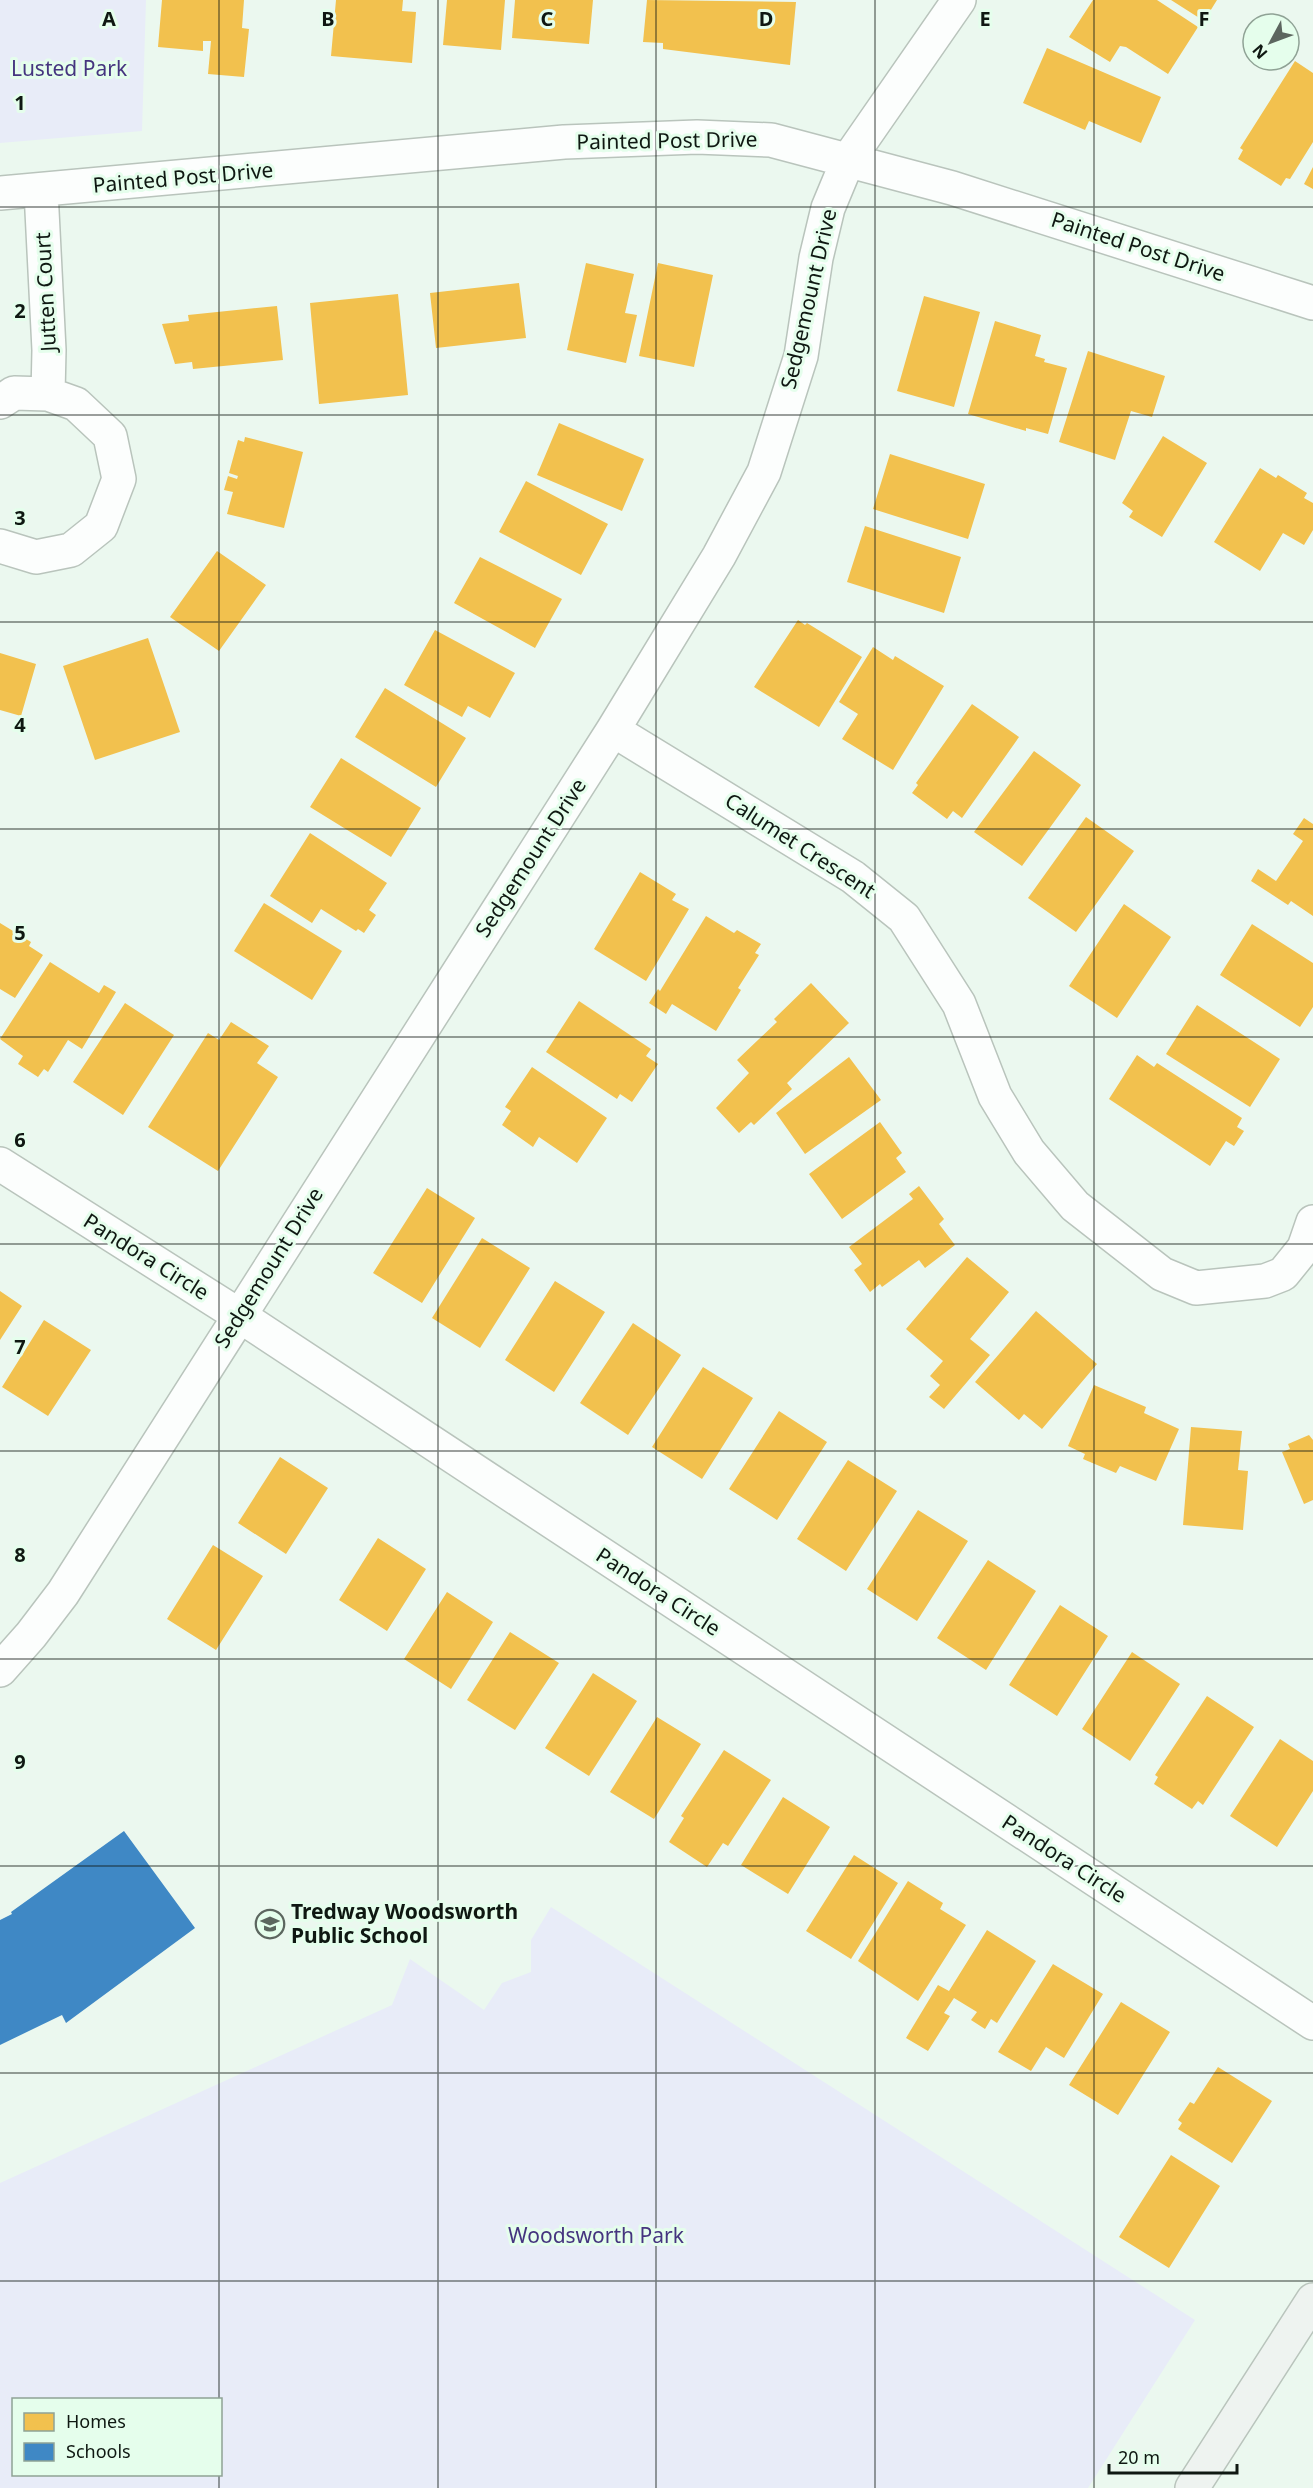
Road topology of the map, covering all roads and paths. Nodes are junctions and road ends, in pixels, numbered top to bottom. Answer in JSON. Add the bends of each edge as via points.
{"nodes":[{"id":1,"x":959,"y":0,"type":"edge"},
{"id":2,"x":848,"y":160,"type":"junction"},
{"id":3,"x":41,"y":191,"type":"junction"},
{"id":4,"x":0,"y":193,"type":"edge"},
{"id":5,"x":1313,"y":303,"type":"edge"},
{"id":6,"x":48,"y":394,"type":"junction"},
{"id":7,"x":0,"y":402,"type":"edge"},
{"id":8,"x":0,"y":546,"type":"edge"},
{"id":9,"x":613,"y":730,"type":"junction"},
{"id":10,"x":0,"y":1164,"type":"edge"},
{"id":11,"x":1313,"y":1222,"type":"edge"},
{"id":12,"x":240,"y":1316,"type":"junction"},
{"id":13,"x":0,"y":1670,"type":"edge"},
{"id":14,"x":1313,"y":2023,"type":"edge"},
{"id":15,"x":1313,"y":2300,"type":"edge"},
{"id":16,"x":1192,"y":2488,"type":"edge"}],
"edges":[{"from":1,"to":2,"type":"street","name":"Sedgemount Drive"},
{"from":2,"to":3,"type":"street","name":"Painted Post Drive","via":[[771,140],[697,137],[586,141]]},
{"from":2,"to":5,"type":"street","name":"Painted Post Drive","via":[[952,188]]},
{"from":2,"to":9,"type":"street","name":"Sedgemount Drive","via":[[828,208],[801,356],[764,471],[719,556]]},
{"from":3,"to":4,"type":"street","name":"Painted Post Drive"},
{"from":3,"to":6,"type":"street","name":"Jutten Court"},
{"from":6,"to":7,"type":"street","via":[[14,393]]},
{"from":6,"to":8,"type":"street","via":[[76,404],[110,436],[119,479],[101,526],[71,550],[36,557]]},
{"from":9,"to":11,"type":"street","name":"Calumet Crescent","via":[[853,877],[904,918],[959,1004],[995,1096],[1029,1152],[1075,1206],[1162,1274],[1196,1288],[1265,1281],[1283,1274],[1304,1248]]},
{"from":9,"to":12,"type":"street","name":"Sedgemount Drive"},
{"from":10,"to":12,"type":"street","name":"Pandora Circle"},
{"from":12,"to":13,"type":"street","name":"Sedgemount Drive","via":[[63,1593]]},
{"from":12,"to":14,"type":"street","name":"Pandora Circle"},
{"from":15,"to":16,"type":"street"}]}
